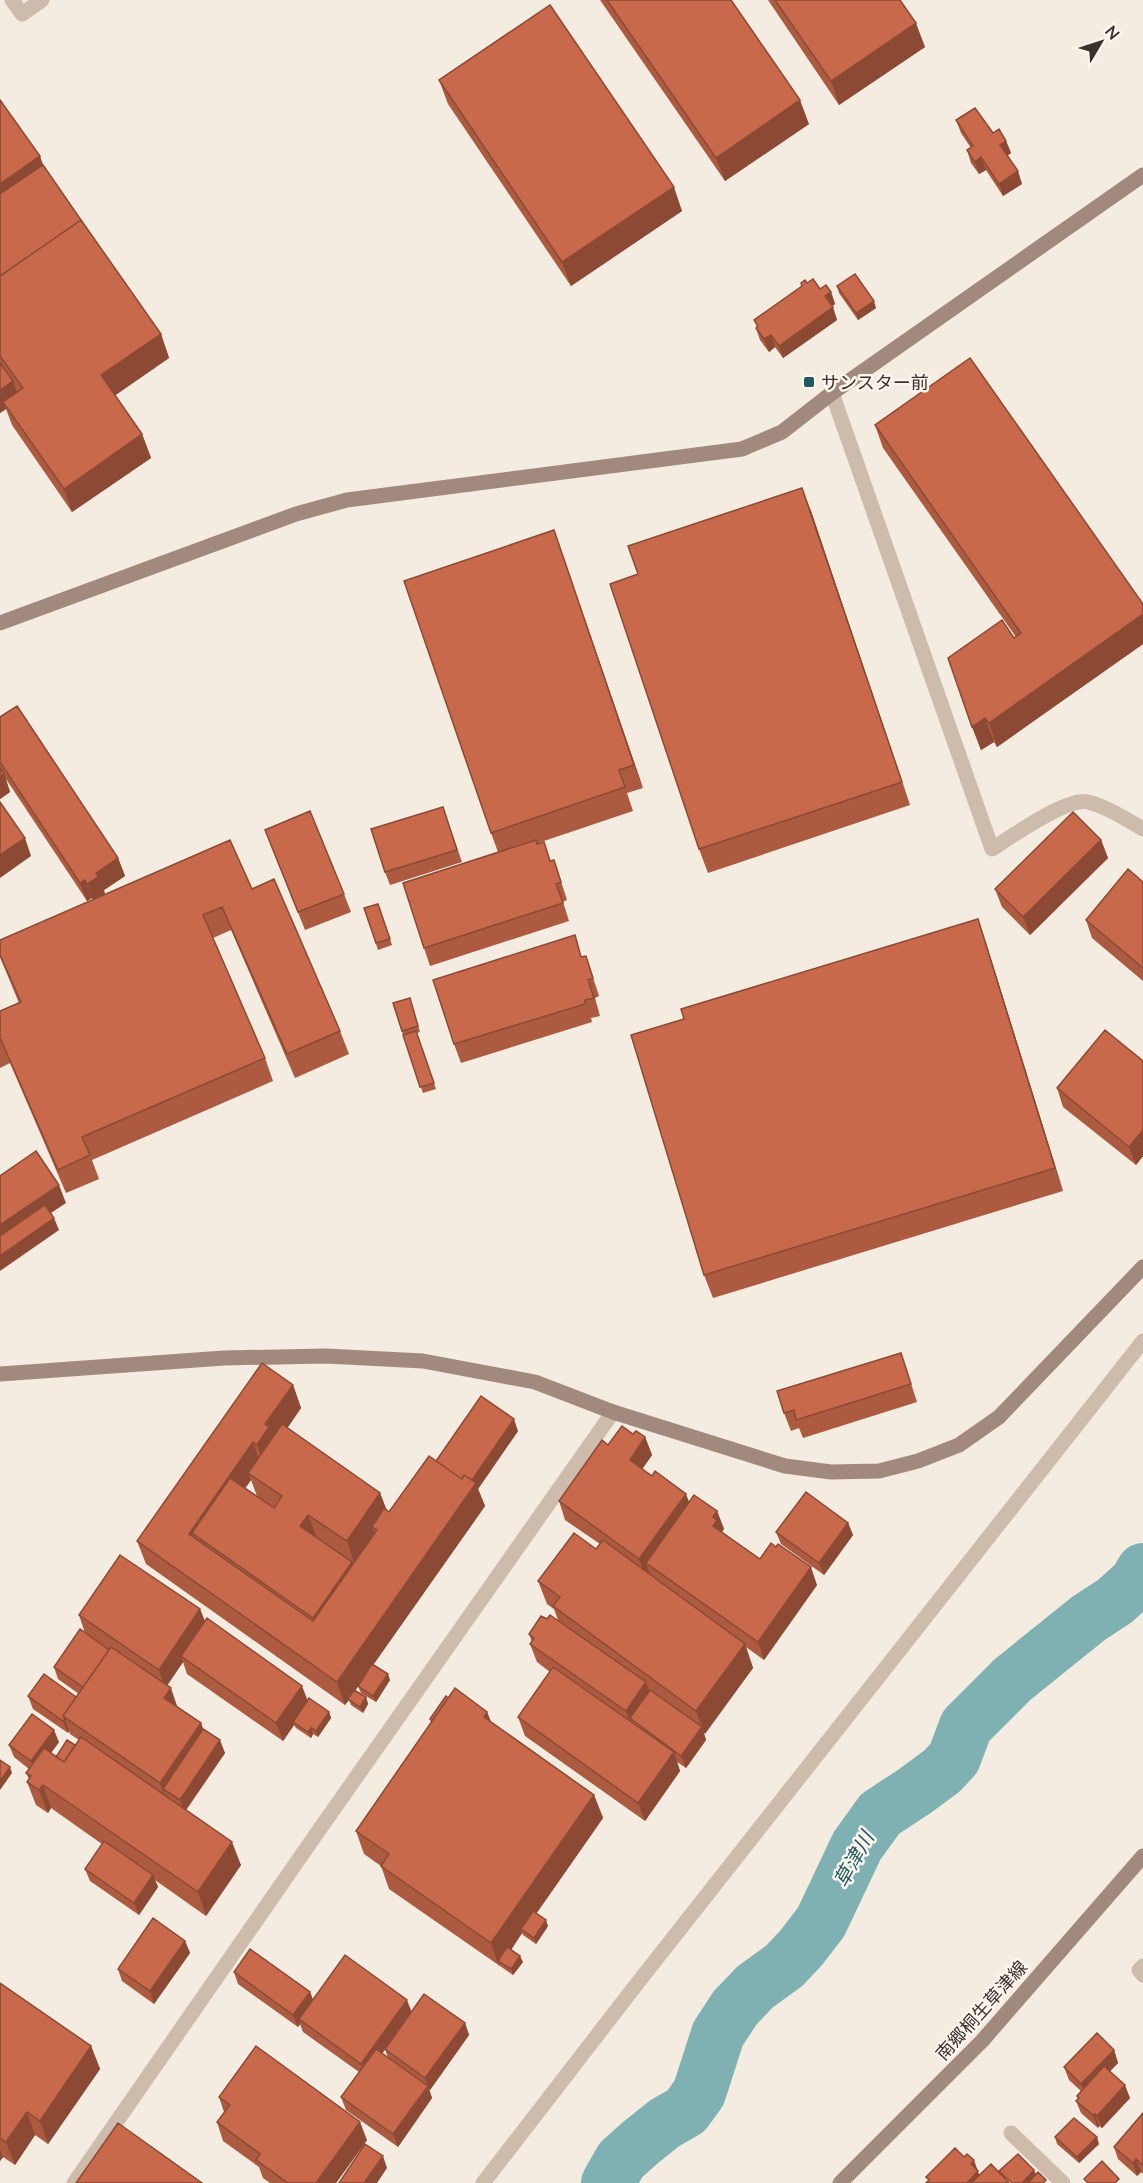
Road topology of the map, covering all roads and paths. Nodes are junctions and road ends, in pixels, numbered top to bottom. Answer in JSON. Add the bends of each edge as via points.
{"nodes":[{"id":1,"x":12,"y":0,"type":"edge"},
{"id":2,"x":42,"y":0,"type":"edge"},
{"id":3,"x":1143,"y":175,"type":"edge"},
{"id":4,"x":832,"y":393,"type":"junction"},
{"id":5,"x":0,"y":623,"type":"edge"},
{"id":6,"x":1143,"y":829,"type":"edge"},
{"id":7,"x":1143,"y":1267,"type":"edge"},
{"id":8,"x":1143,"y":1341,"type":"edge"},
{"id":9,"x":0,"y":1374,"type":"edge"},
{"id":10,"x":613,"y":1412,"type":"junction"},
{"id":11,"x":1143,"y":1856,"type":"edge"},
{"id":12,"x":1143,"y":1965,"type":"edge"},
{"id":13,"x":1143,"y":1975,"type":"edge"},
{"id":14,"x":1011,"y":2133,"type":"dead end"},
{"id":15,"x":74,"y":2183,"type":"edge"},
{"id":16,"x":483,"y":2183,"type":"edge"},
{"id":17,"x":840,"y":2183,"type":"edge"},
{"id":18,"x":1063,"y":2183,"type":"edge"}],
"edges":[{"from":1,"to":2,"type":"street","via":[[22,14]]},
{"from":3,"to":4,"type":"street"},
{"from":4,"to":5,"type":"street","via":[[782,432],[742,449],[347,500],[296,514]]},
{"from":4,"to":6,"type":"street","via":[[992,849],[1053,812],[1086,801]]},
{"from":7,"to":10,"type":"street","via":[[999,1417],[959,1445],[918,1461],[879,1471],[855,1472],[785,1466]]},
{"from":8,"to":16,"type":"street"},
{"from":9,"to":10,"type":"street","via":[[224,1358],[326,1356],[423,1361],[535,1382]]},
{"from":10,"to":15,"type":"street"},
{"from":11,"to":17,"type":"street","name":"南郷桐生草津線","via":[[982,2041]]},
{"from":12,"to":13,"type":"street","via":[[1139,1970]]},
{"from":14,"to":18,"type":"street"}]}
